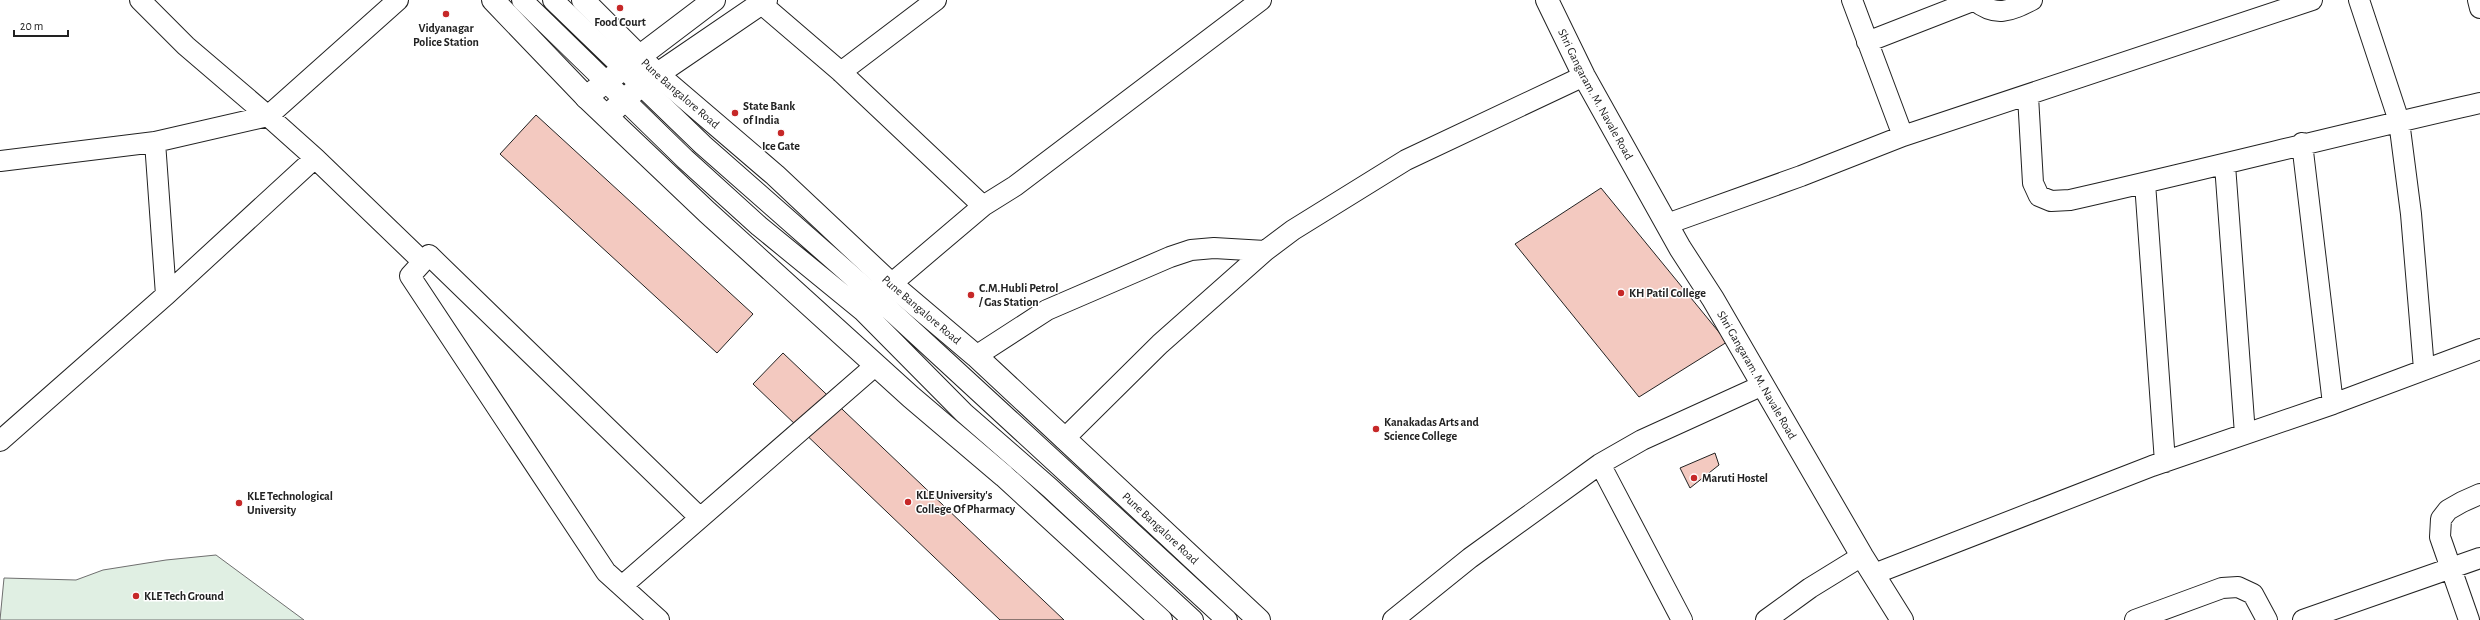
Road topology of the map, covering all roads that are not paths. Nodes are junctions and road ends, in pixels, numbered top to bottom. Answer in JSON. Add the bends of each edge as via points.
{"nodes":[{"id":1,"x":140,"y":0,"type":"edge"},
{"id":2,"x":398,"y":0,"type":"edge"},
{"id":3,"x":493,"y":0,"type":"edge"},
{"id":4,"x":522,"y":0,"type":"edge"},
{"id":5,"x":553,"y":0,"type":"edge"},
{"id":6,"x":583,"y":0,"type":"edge"},
{"id":7,"x":714,"y":0,"type":"edge"},
{"id":8,"x":936,"y":0,"type":"edge"},
{"id":9,"x":1547,"y":0,"type":"edge"},
{"id":10,"x":1852,"y":0,"type":"edge"},
{"id":11,"x":1974,"y":0,"type":"edge"},
{"id":12,"x":2032,"y":0,"type":"edge"},
{"id":13,"x":2312,"y":0,"type":"edge"},
{"id":14,"x":2359,"y":0,"type":"edge"},
{"id":15,"x":2478,"y":0,"type":"edge"},
{"id":16,"x":761,"y":1,"type":"edge"},
{"id":17,"x":1252,"y":3,"type":"edge"},
{"id":18,"x":2480,"y":8,"type":"edge"},
{"id":19,"x":1867,"y":42,"type":"junction"},
{"id":20,"x":630,"y":62,"type":"junction"},
{"id":21,"x":840,"y":72,"type":"junction"},
{"id":22,"x":1584,"y":76,"type":"junction"},
{"id":23,"x":649,"y":80,"type":"junction"},
{"id":24,"x":605,"y":82,"type":"junction"},
{"id":25,"x":2028,"y":96,"type":"junction"},
{"id":26,"x":586,"y":97,"type":"junction"},
{"id":27,"x":624,"y":100,"type":"junction"},
{"id":28,"x":2480,"y":103,"type":"edge"},
{"id":29,"x":268,"y":116,"type":"junction"},
{"id":30,"x":607,"y":116,"type":"junction"},
{"id":31,"x":2399,"y":121,"type":"junction"},
{"id":32,"x":1903,"y":136,"type":"junction"},
{"id":33,"x":155,"y":142,"type":"junction"},
{"id":34,"x":2302,"y":143,"type":"junction"},
{"id":35,"x":316,"y":158,"type":"junction"},
{"id":36,"x":0,"y":161,"type":"edge"},
{"id":37,"x":2225,"y":165,"type":"junction"},
{"id":38,"x":2145,"y":183,"type":"junction"},
{"id":39,"x":983,"y":206,"type":"junction"},
{"id":40,"x":1667,"y":224,"type":"junction"},
{"id":41,"x":1265,"y":250,"type":"junction"},
{"id":42,"x":422,"y":262,"type":"junction"},
{"id":43,"x":891,"y":284,"type":"junction"},
{"id":44,"x":166,"y":295,"type":"junction"},
{"id":45,"x":2480,"y":349,"type":"edge"},
{"id":46,"x":976,"y":356,"type":"junction"},
{"id":47,"x":876,"y":365,"type":"junction"},
{"id":48,"x":2424,"y":369,"type":"junction"},
{"id":49,"x":1763,"y":385,"type":"junction"},
{"id":50,"x":2333,"y":404,"type":"junction"},
{"id":51,"x":2245,"y":434,"type":"junction"},
{"id":52,"x":1064,"y":439,"type":"junction"},
{"id":53,"x":0,"y":442,"type":"edge"},
{"id":54,"x":2165,"y":462,"type":"junction"},
{"id":55,"x":1600,"y":464,"type":"junction"},
{"id":56,"x":2480,"y":494,"type":"edge"},
{"id":57,"x":695,"y":513,"type":"dead end"},
{"id":58,"x":1862,"y":556,"type":"junction"},
{"id":59,"x":2480,"y":558,"type":"edge"},
{"id":60,"x":2452,"y":568,"type":"junction"},
{"id":61,"x":1874,"y":574,"type":"junction"},
{"id":62,"x":622,"y":586,"type":"junction"},
{"id":63,"x":659,"y":620,"type":"edge"},
{"id":64,"x":1161,"y":620,"type":"edge"},
{"id":65,"x":1193,"y":620,"type":"edge"},
{"id":66,"x":1227,"y":620,"type":"edge"},
{"id":67,"x":1259,"y":620,"type":"edge"},
{"id":68,"x":1393,"y":620,"type":"edge"},
{"id":69,"x":1682,"y":620,"type":"edge"},
{"id":70,"x":1766,"y":620,"type":"edge"},
{"id":71,"x":1902,"y":620,"type":"edge"},
{"id":72,"x":2135,"y":620,"type":"edge"},
{"id":73,"x":2267,"y":620,"type":"edge"},
{"id":74,"x":2303,"y":620,"type":"edge"},
{"id":75,"x":2469,"y":620,"type":"edge"}],
"edges":[{"from":1,"to":29,"type":"street","via":[[186,46]]},
{"from":2,"to":29,"type":"street"},
{"from":3,"to":26,"type":"main road"},
{"from":4,"to":24,"type":"street"},
{"from":5,"to":20,"type":"street"},
{"from":6,"to":20,"type":"main road","name":"Pune Bangalore Road"},
{"from":7,"to":20,"type":"main road"},
{"from":8,"to":21,"type":"street"},
{"from":9,"to":22,"type":"main road","name":"Shri Gangaram. M. Navale Road"},
{"from":10,"to":19,"type":"street"},
{"from":11,"to":12,"type":"street","via":[[1989,10],[2008,11]]},
{"from":11,"to":19,"type":"street"},
{"from":13,"to":25,"type":"street"},
{"from":14,"to":31,"type":"street"},
{"from":15,"to":18,"type":"street"},
{"from":16,"to":21,"type":"street"},
{"from":16,"to":23,"type":"main road"},
{"from":17,"to":39,"type":"street","via":[[1015,186]]},
{"from":19,"to":32,"type":"street"},
{"from":20,"to":23,"type":"main road","name":"Pune Bangalore Road"},
{"from":20,"to":24,"type":"main road"},
{"from":21,"to":39,"type":"street"},
{"from":22,"to":40,"type":"main road","name":"Shri Gangaram. M. Navale Road"},
{"from":22,"to":41,"type":"street","via":[[1406,160]]},
{"from":23,"to":27,"type":"main road"},
{"from":23,"to":43,"type":"main road","name":"Pune Bangalore Road","via":[[775,175]]},
{"from":23,"to":66,"type":"street","via":[[703,145],[877,298]]},
{"from":24,"to":26,"type":"main road"},
{"from":24,"to":27,"type":"street"},
{"from":25,"to":32,"type":"street"},
{"from":25,"to":38,"type":"street","via":[[2033,183],[2039,196],[2051,201],[2070,200]]},
{"from":26,"to":30,"type":"main road"},
{"from":27,"to":30,"type":"main road"},
{"from":27,"to":65,"type":"street","via":[[759,226],[862,310],[964,413]]},
{"from":28,"to":31,"type":"street"},
{"from":29,"to":33,"type":"street"},
{"from":29,"to":35,"type":"street"},
{"from":30,"to":47,"type":"main road","via":[[707,212]]},
{"from":31,"to":34,"type":"street"},
{"from":31,"to":48,"type":"street","via":[[2411,214]]},
{"from":32,"to":40,"type":"street"},
{"from":33,"to":36,"type":"street"},
{"from":33,"to":44,"type":"street"},
{"from":34,"to":37,"type":"street"},
{"from":34,"to":50,"type":"street"},
{"from":35,"to":42,"type":"street"},
{"from":35,"to":44,"type":"street"},
{"from":37,"to":38,"type":"street"},
{"from":37,"to":51,"type":"street"},
{"from":38,"to":54,"type":"street"},
{"from":39,"to":43,"type":"street"},
{"from":40,"to":49,"type":"main road","name":"Shri Gangaram. M. Navale Road"},
{"from":41,"to":46,"type":"street","via":[[1214,248],[1191,250],[1177,255],[1047,310]]},
{"from":41,"to":52,"type":"street","via":[[1160,344]]},
{"from":42,"to":57,"type":"street","via":[[429,255]]},
{"from":42,"to":62,"type":"street","via":[[410,276],[606,572]]},
{"from":43,"to":46,"type":"main road","name":"Pune Bangalore Road"},
{"from":44,"to":53,"type":"street"},
{"from":45,"to":48,"type":"street"},
{"from":46,"to":52,"type":"main road","name":"Pune Bangalore Road"},
{"from":47,"to":62,"type":"street"},
{"from":47,"to":64,"type":"main road","via":[[1004,476]]},
{"from":48,"to":50,"type":"street"},
{"from":49,"to":55,"type":"street","via":[[1642,440]]},
{"from":49,"to":58,"type":"main road","name":"Shri Gangaram. M. Navale Road"},
{"from":50,"to":51,"type":"street"},
{"from":51,"to":54,"type":"street"},
{"from":52,"to":67,"type":"main road","name":"Pune Bangalore Road"},
{"from":54,"to":61,"type":"street"},
{"from":55,"to":68,"type":"street","via":[[1470,558]]},
{"from":55,"to":69,"type":"street"},
{"from":56,"to":60,"type":"street","via":[[2457,504],[2441,519],[2440,538]]},
{"from":58,"to":61,"type":"main road","name":"Shri Gangaram. M. Navale Road"},
{"from":58,"to":70,"type":"street","via":[[1810,588]]},
{"from":59,"to":60,"type":"street"},
{"from":60,"to":74,"type":"street"},
{"from":60,"to":75,"type":"street"},
{"from":61,"to":71,"type":"main road","name":"Shri Gangaram. M. Navale Road"},
{"from":62,"to":63,"type":"street"},
{"from":72,"to":73,"type":"street","via":[[2222,588],[2238,587],[2253,594]]}]}
